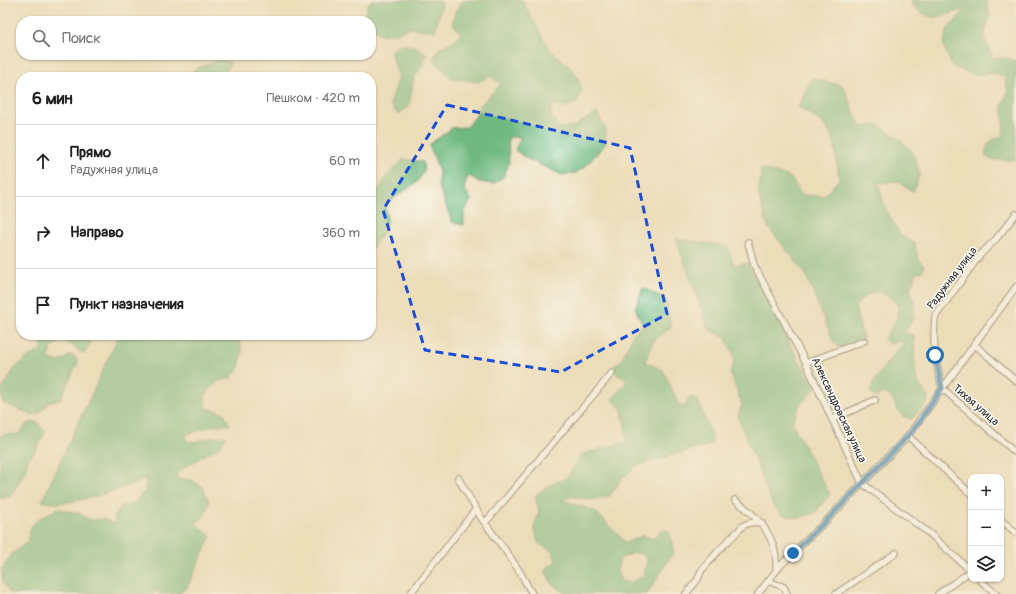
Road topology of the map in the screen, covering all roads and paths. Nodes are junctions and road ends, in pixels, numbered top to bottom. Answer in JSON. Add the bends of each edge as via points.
{"nodes":[{"id":1,"x":1016,"y":214,"type":"edge"},
{"id":2,"x":748,"y":242,"type":"dead end"},
{"id":3,"x":1016,"y":287,"type":"edge"},
{"id":4,"x":864,"y":341,"type":"dead end"},
{"id":5,"x":974,"y":344,"type":"junction"},
{"id":6,"x":806,"y":363,"type":"junction"},
{"id":7,"x":612,"y":374,"type":"dead end"},
{"id":8,"x":1016,"y":380,"type":"edge"},
{"id":9,"x":942,"y":388,"type":"junction"},
{"id":10,"x":875,"y":400,"type":"dead end"},
{"id":11,"x":832,"y":419,"type":"junction"},
{"id":12,"x":908,"y":436,"type":"junction"},
{"id":13,"x":1016,"y":453,"type":"edge"},
{"id":14,"x":458,"y":478,"type":"dead end"},
{"id":15,"x":862,"y":483,"type":"junction"},
{"id":16,"x":968,"y":491,"type":"edge"},
{"id":17,"x":735,"y":500,"type":"dead end"},
{"id":18,"x":476,"y":509,"type":"junction"},
{"id":19,"x":485,"y":523,"type":"junction"},
{"id":20,"x":762,"y":523,"type":"junction"},
{"id":21,"x":1004,"y":523,"type":"edge"},
{"id":22,"x":1016,"y":533,"type":"edge"},
{"id":23,"x":896,"y":553,"type":"dead end"},
{"id":24,"x":968,"y":568,"type":"edge"},
{"id":25,"x":776,"y":571,"type":"junction"},
{"id":26,"x":968,"y":573,"type":"edge"},
{"id":27,"x":770,"y":578,"type":"junction"},
{"id":28,"x":983,"y":582,"type":"edge"},
{"id":29,"x":410,"y":594,"type":"edge"},
{"id":30,"x":532,"y":594,"type":"edge"},
{"id":31,"x":686,"y":594,"type":"edge"},
{"id":32,"x":758,"y":594,"type":"edge"},
{"id":33,"x":787,"y":594,"type":"edge"},
{"id":34,"x":836,"y":594,"type":"edge"},
{"id":35,"x":938,"y":594,"type":"edge"},
{"id":36,"x":996,"y":594,"type":"edge"}],
"edges":[{"from":1,"to":9,"type":"street","name":"Радужная улица","via":[[980,255],[935,317],[935,355]]},
{"from":2,"to":6,"type":"street","name":"Александровская улица","via":[[754,265]]},
{"from":3,"to":5,"type":"street"},
{"from":4,"to":6,"type":"street"},
{"from":5,"to":8,"type":"street"},
{"from":5,"to":9,"type":"street"},
{"from":6,"to":11,"type":"street","name":"Александровская улица"},
{"from":7,"to":19,"type":"street"},
{"from":9,"to":12,"type":"street"},
{"from":9,"to":13,"type":"street","name":"Тихая улица"},
{"from":10,"to":11,"type":"street"},
{"from":11,"to":15,"type":"street","name":"Александровская улица"},
{"from":12,"to":15,"type":"street"},
{"from":12,"to":16,"type":"street"},
{"from":14,"to":18,"type":"street"},
{"from":15,"to":24,"type":"street","name":"Александровская улица","via":[[929,534]]},
{"from":15,"to":25,"type":"street"},
{"from":17,"to":20,"type":"street"},
{"from":18,"to":19,"type":"street"},
{"from":18,"to":29,"type":"street"},
{"from":19,"to":30,"type":"street","via":[[516,566]]},
{"from":20,"to":25,"type":"street","via":[[775,555]]},
{"from":20,"to":31,"type":"street","via":[[744,525],[720,548]]},
{"from":21,"to":22,"type":"street"},
{"from":23,"to":34,"type":"street"},
{"from":25,"to":27,"type":"street"},
{"from":26,"to":35,"type":"street"},
{"from":27,"to":32,"type":"street"},
{"from":27,"to":33,"type":"street","via":[[784,587]]},
{"from":28,"to":36,"type":"street"}]}
